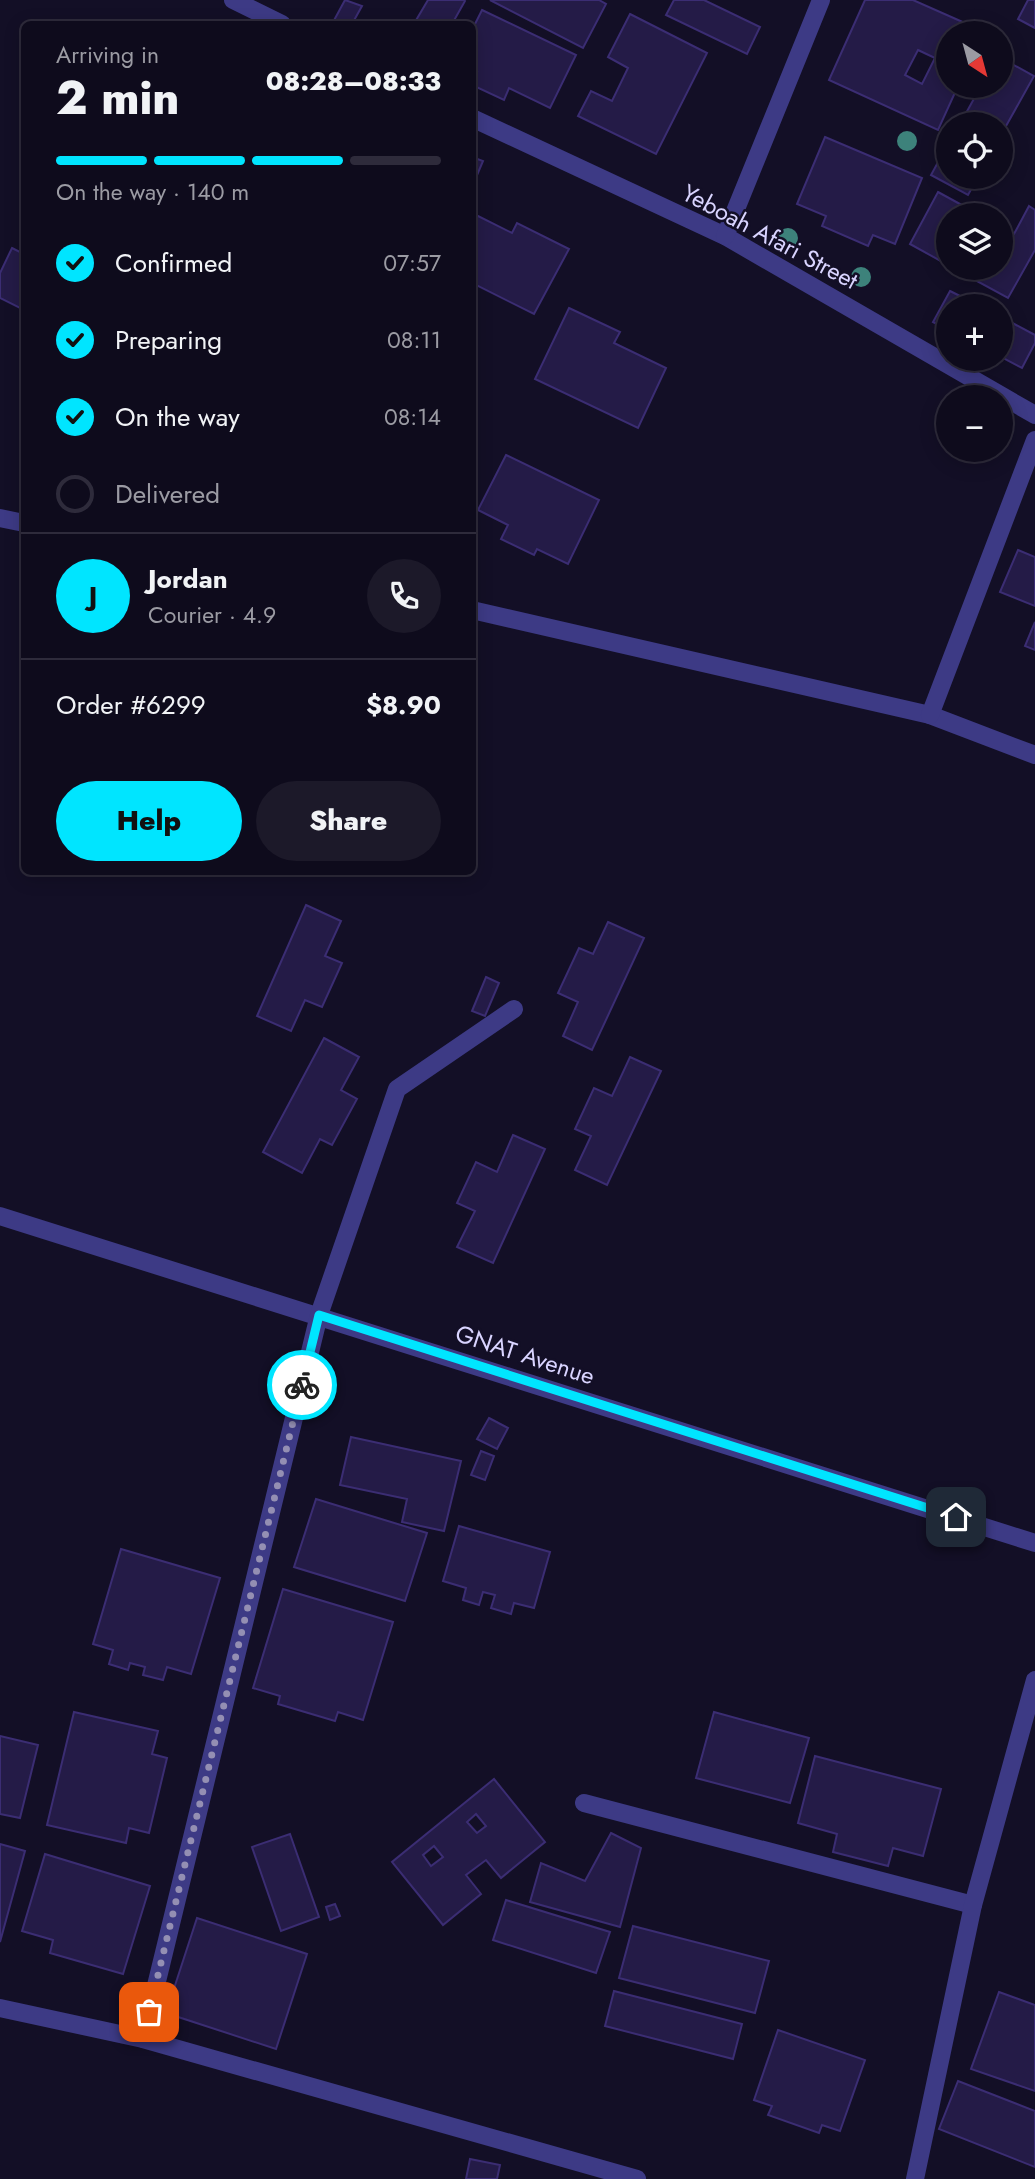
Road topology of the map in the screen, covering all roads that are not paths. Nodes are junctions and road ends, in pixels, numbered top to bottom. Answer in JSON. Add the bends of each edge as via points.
{"nodes":[{"id":1,"x":233,"y":0,"type":"edge"},
{"id":2,"x":821,"y":0,"type":"edge"},
{"id":3,"x":276,"y":21,"type":"edge"},
{"id":4,"x":476,"y":120,"type":"edge"},
{"id":5,"x":725,"y":236,"type":"junction"},
{"id":6,"x":1035,"y":415,"type":"edge"},
{"id":7,"x":1035,"y":440,"type":"edge"},
{"id":8,"x":0,"y":519,"type":"edge"},
{"id":9,"x":21,"y":522,"type":"edge"},
{"id":10,"x":476,"y":611,"type":"edge"},
{"id":11,"x":930,"y":715,"type":"junction"},
{"id":12,"x":1035,"y":755,"type":"edge"},
{"id":13,"x":514,"y":1009,"type":"dead end"},
{"id":14,"x":0,"y":1216,"type":"edge"},
{"id":15,"x":319,"y":1315,"type":"junction"},
{"id":16,"x":1035,"y":1543,"type":"edge"},
{"id":17,"x":1035,"y":1680,"type":"edge"},
{"id":18,"x":584,"y":1802,"type":"dead end"},
{"id":19,"x":973,"y":1905,"type":"junction"},
{"id":20,"x":0,"y":2008,"type":"edge"},
{"id":21,"x":143,"y":2039,"type":"junction"},
{"id":22,"x":638,"y":2179,"type":"edge"},
{"id":23,"x":915,"y":2179,"type":"edge"}],
"edges":[{"from":1,"to":3,"type":"street"},
{"from":2,"to":5,"type":"street"},
{"from":4,"to":5,"type":"street","name":"Yeboah Afari Street"},
{"from":5,"to":6,"type":"street","name":"Yeboah Afari Street"},
{"from":7,"to":11,"type":"street"},
{"from":8,"to":9,"type":"street"},
{"from":10,"to":11,"type":"street"},
{"from":11,"to":12,"type":"street"},
{"from":13,"to":15,"type":"street","via":[[397,1089]]},
{"from":14,"to":15,"type":"street","name":"GNAT Avenue"},
{"from":15,"to":16,"type":"street","name":"GNAT Avenue"},
{"from":15,"to":21,"type":"street"},
{"from":17,"to":19,"type":"street"},
{"from":18,"to":19,"type":"street"},
{"from":19,"to":23,"type":"street"},
{"from":20,"to":21,"type":"street"},
{"from":21,"to":22,"type":"street"}]}
